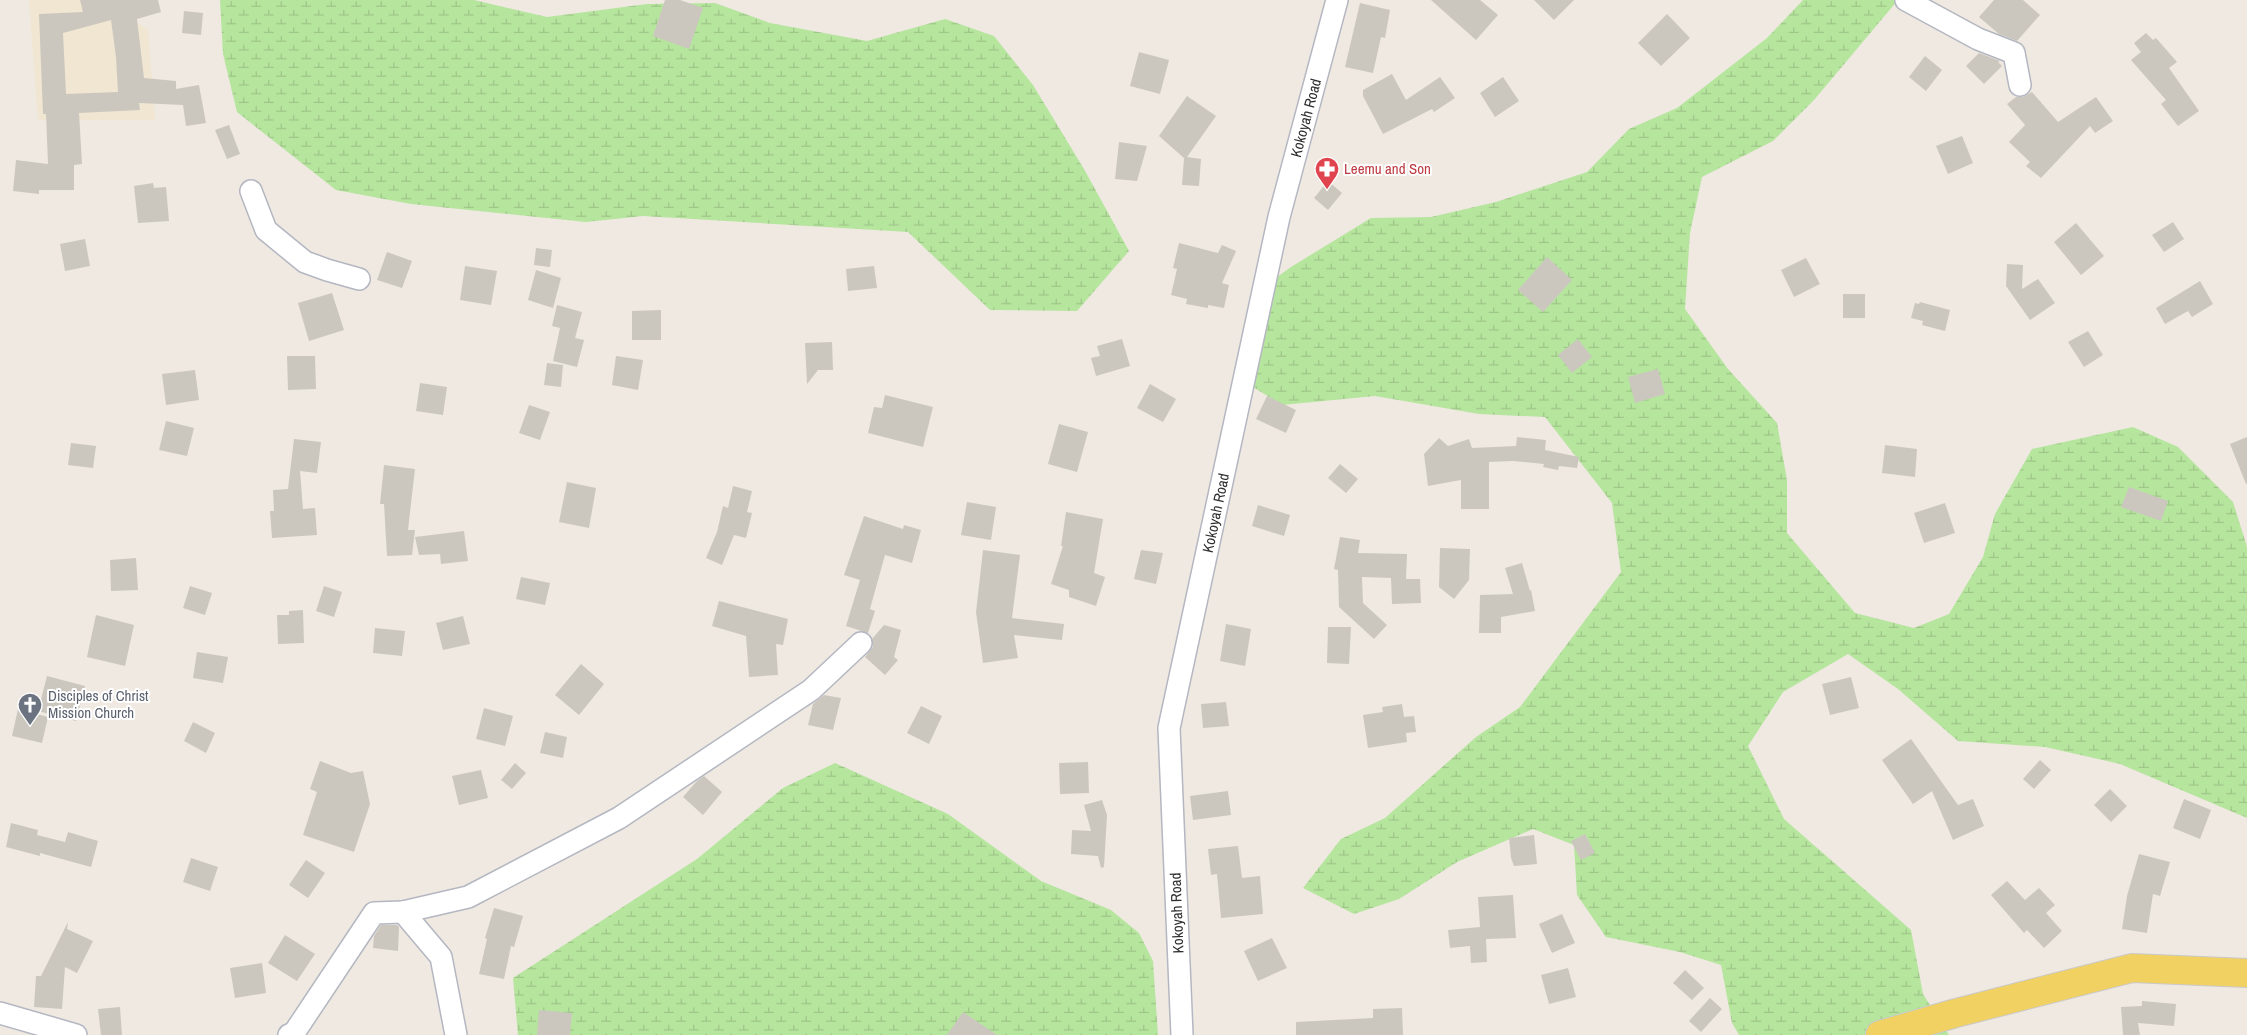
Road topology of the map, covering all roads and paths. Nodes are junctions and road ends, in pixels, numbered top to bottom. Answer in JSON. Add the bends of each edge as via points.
{"nodes":[{"id":1,"x":1337,"y":0,"type":"edge"},
{"id":2,"x":1906,"y":0,"type":"edge"},
{"id":3,"x":2020,"y":85,"type":"dead end"},
{"id":4,"x":251,"y":191,"type":"dead end"},
{"id":5,"x":359,"y":278,"type":"dead end"},
{"id":6,"x":861,"y":643,"type":"dead end"},
{"id":7,"x":403,"y":912,"type":"junction"},
{"id":8,"x":2247,"y":973,"type":"edge"},
{"id":9,"x":0,"y":1013,"type":"edge"},
{"id":10,"x":76,"y":1035,"type":"edge"},
{"id":11,"x":289,"y":1035,"type":"edge"},
{"id":12,"x":456,"y":1035,"type":"edge"},
{"id":13,"x":1182,"y":1035,"type":"edge"},
{"id":14,"x":1880,"y":1035,"type":"edge"}],
"edges":[{"from":1,"to":13,"type":"street","name":"Kokoyah Road","via":[[1279,217],[1170,728]]},
{"from":2,"to":3,"type":"street","via":[[1978,39],[2014,52]]},
{"from":4,"to":5,"type":"street","via":[[266,230],[305,262]]},
{"from":6,"to":7,"type":"street","via":[[811,690],[619,818],[468,897]]},
{"from":7,"to":11,"type":"street","via":[[374,913],[294,1033]]},
{"from":7,"to":12,"type":"street","via":[[441,957]]},
{"from":8,"to":14,"type":"main road","via":[[2132,968]]},
{"from":9,"to":10,"type":"street"}]}
